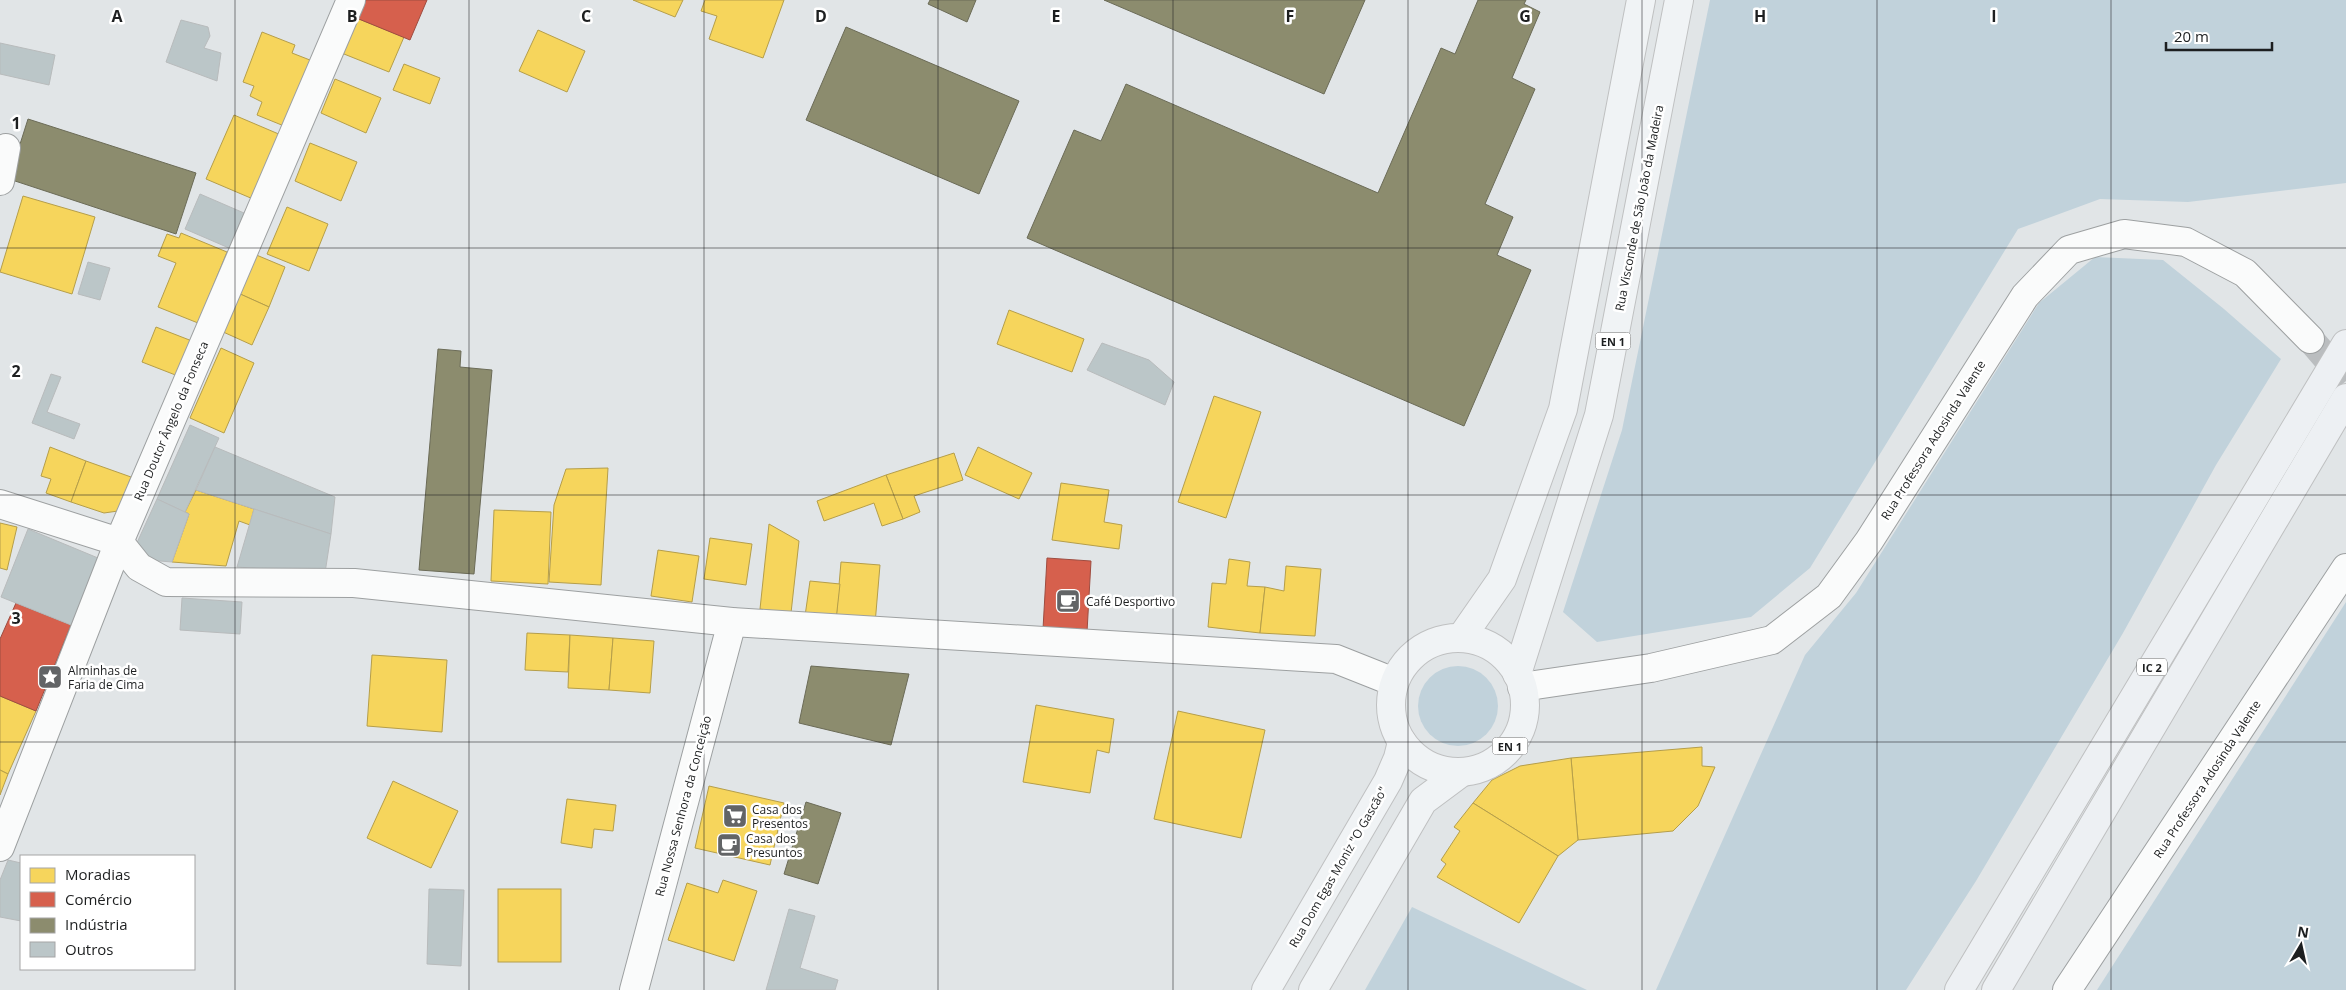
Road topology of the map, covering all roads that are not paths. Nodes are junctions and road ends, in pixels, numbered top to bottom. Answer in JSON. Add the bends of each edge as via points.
{"nodes":[{"id":1,"x":351,"y":0,"type":"edge"},
{"id":2,"x":1641,"y":0,"type":"edge"},
{"id":3,"x":1679,"y":0,"type":"edge"},
{"id":4,"x":6,"y":148,"type":"dead end"},
{"id":5,"x":0,"y":181,"type":"edge"},
{"id":6,"x":2310,"y":339,"type":"tunnel mouth"},
{"id":7,"x":2346,"y":344,"type":"edge"},
{"id":8,"x":2346,"y":398,"type":"edge"},
{"id":9,"x":0,"y":504,"type":"edge"},
{"id":10,"x":119,"y":542,"type":"junction"},
{"id":11,"x":2346,"y":568,"type":"edge"},
{"id":12,"x":732,"y":622,"type":"junction"},
{"id":13,"x":1461,"y":638,"type":"junction"},
{"id":14,"x":1520,"y":681,"type":"junction"},
{"id":15,"x":1394,"y":682,"type":"junction"},
{"id":16,"x":1402,"y":742,"type":"junction"},
{"id":17,"x":1462,"y":772,"type":"junction"},
{"id":18,"x":0,"y":846,"type":"edge"},
{"id":19,"x":634,"y":990,"type":"edge"},
{"id":20,"x":1266,"y":990,"type":"edge"},
{"id":21,"x":1313,"y":990,"type":"edge"},
{"id":22,"x":1959,"y":990,"type":"edge"},
{"id":23,"x":1996,"y":990,"type":"edge"},
{"id":24,"x":2067,"y":990,"type":"edge"}],
"edges":[{"from":1,"to":10,"type":"street","name":"Rua Doutor Ângelo da Fonseca"},
{"from":2,"to":13,"type":"main road","number":"EN 1","via":[[1563,409],[1502,579]]},
{"from":3,"to":14,"type":"main road","name":"Rua Visconde de São João da Madeira","number":"EN 1","via":[[1599,415]]},
{"from":4,"to":5,"type":"street"},
{"from":6,"to":14,"type":"street","name":"Rua Professora Adosinda Valente","via":[[2244,273],[2186,242],[2124,234],[2069,250],[2025,296],[1869,541],[1829,596],[1772,640],[1651,668]]},
{"from":7,"to":22,"type":"highway","number":"IC 2"},
{"from":8,"to":23,"type":"highway","number":"IC 2"},
{"from":9,"to":10,"type":"street"},
{"from":10,"to":12,"type":"street","via":[[139,567],[166,582],[354,583]]},
{"from":10,"to":18,"type":"street","name":"Rua Doutor Ângelo da Fonseca"},
{"from":11,"to":24,"type":"street","name":"Rua Professora Adosinda Valente"},
{"from":12,"to":15,"type":"street","via":[[1336,659]]},
{"from":12,"to":19,"type":"street","name":"Rua Nossa Senhora da Conceição"},
{"from":13,"to":14,"type":"main road","number":"EN 1","via":[[1482,643],[1500,653]]},
{"from":13,"to":15,"type":"main road","number":"EN 1","via":[[1440,640],[1420,649]]},
{"from":14,"to":17,"type":"main road","number":"EN 1","via":[[1524,707],[1522,726],[1512,744],[1499,758]]},
{"from":15,"to":16,"type":"main road","number":"EN 1","via":[[1391,712],[1394,728]]},
{"from":16,"to":17,"type":"main road","number":"EN 1","via":[[1424,763]]},
{"from":16,"to":20,"type":"main road","name":"Rua Dom Egas Moniz \"O Gascão\"","via":[[1388,781]]},
{"from":17,"to":21,"type":"main road","number":"EN 1","via":[[1423,801]]}]}
